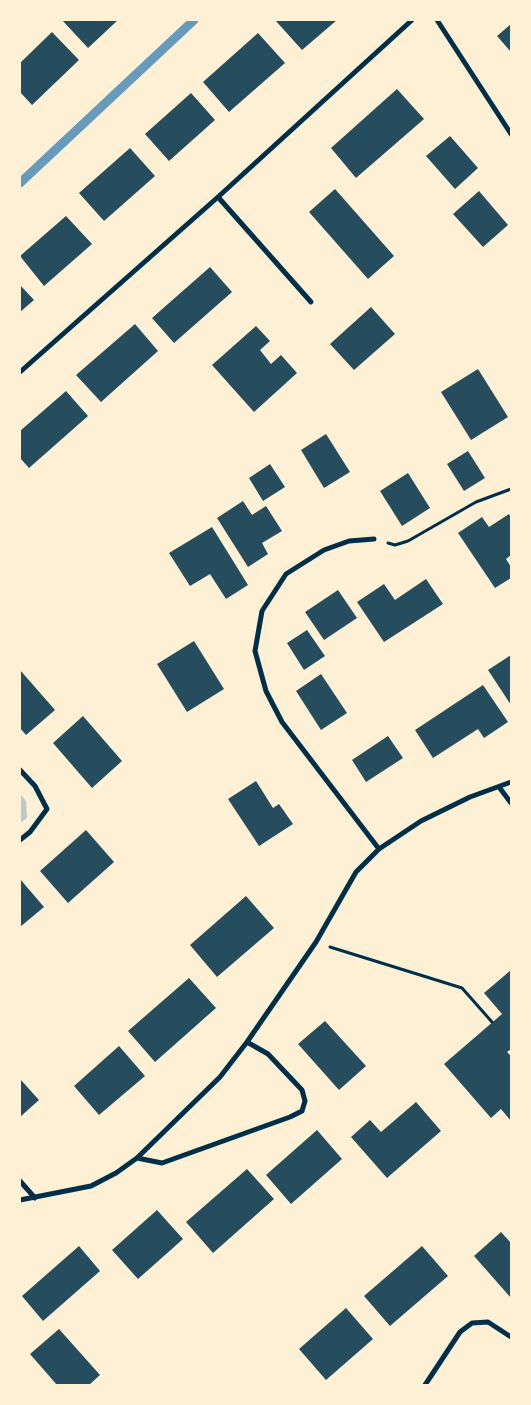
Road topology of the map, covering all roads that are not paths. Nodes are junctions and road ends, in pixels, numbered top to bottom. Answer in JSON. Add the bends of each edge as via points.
{"nodes":[{"id":1,"x":412,"y":20,"type":"edge"},
{"id":2,"x":437,"y":20,"type":"edge"},
{"id":3,"x":511,"y":134,"type":"edge"},
{"id":4,"x":218,"y":197,"type":"junction"},
{"id":5,"x":311,"y":302,"type":"dead end"},
{"id":6,"x":20,"y":372,"type":"edge"},
{"id":7,"x":374,"y":539,"type":"road end"},
{"id":8,"x":20,"y":770,"type":"edge"},
{"id":9,"x":511,"y":782,"type":"edge"},
{"id":10,"x":499,"y":787,"type":"junction"},
{"id":11,"x":511,"y":803,"type":"edge"},
{"id":12,"x":20,"y":840,"type":"edge"},
{"id":13,"x":380,"y":849,"type":"junction"},
{"id":14,"x":247,"y":1042,"type":"junction"},
{"id":15,"x":136,"y":1158,"type":"junction"},
{"id":16,"x":20,"y":1181,"type":"edge"},
{"id":17,"x":35,"y":1198,"type":"junction"},
{"id":18,"x":20,"y":1200,"type":"edge"},
{"id":19,"x":511,"y":1337,"type":"edge"},
{"id":20,"x":425,"y":1385,"type":"edge"}],
"edges":[{"from":1,"to":4,"type":"street"},
{"from":2,"to":3,"type":"street"},
{"from":4,"to":5,"type":"street"},
{"from":4,"to":6,"type":"street"},
{"from":7,"to":13,"type":"street","via":[[349,541],[324,550],[286,574],[262,611],[255,651],[266,691],[282,722]]},
{"from":8,"to":12,"type":"street","via":[[35,786],[47,809]]},
{"from":9,"to":10,"type":"street"},
{"from":10,"to":11,"type":"street"},
{"from":10,"to":13,"type":"street","via":[[421,821]]},
{"from":13,"to":14,"type":"street","via":[[356,872],[316,942]]},
{"from":14,"to":15,"type":"street","via":[[220,1076]]},
{"from":14,"to":15,"type":"street","via":[[268,1054],[302,1090],[305,1101],[302,1111],[162,1163]]},
{"from":15,"to":17,"type":"street","via":[[91,1186]]},
{"from":16,"to":17,"type":"street"},
{"from":17,"to":18,"type":"street"},
{"from":19,"to":20,"type":"street","via":[[488,1322],[472,1323],[460,1332]]}]}
